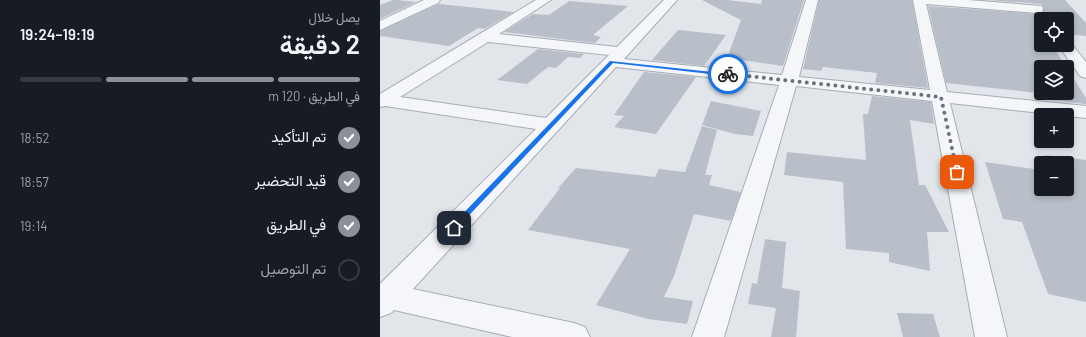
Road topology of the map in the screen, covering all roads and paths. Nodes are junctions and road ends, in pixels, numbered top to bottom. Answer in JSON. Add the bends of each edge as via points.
{"nodes":[{"id":1,"x":434,"y":0,"type":"edge"},
{"id":2,"x":545,"y":0,"type":"edge"},
{"id":3,"x":671,"y":0,"type":"edge"},
{"id":4,"x":812,"y":0,"type":"edge"},
{"id":5,"x":919,"y":0,"type":"edge"},
{"id":6,"x":1037,"y":9,"type":"edge"},
{"id":7,"x":380,"y":26,"type":"edge"},
{"id":8,"x":486,"y":37,"type":"junction"},
{"id":9,"x":1070,"y":52,"type":"edge"},
{"id":10,"x":616,"y":57,"type":"junction"},
{"id":11,"x":1086,"y":73,"type":"edge"},
{"id":12,"x":789,"y":81,"type":"junction"},
{"id":13,"x":941,"y":97,"type":"junction"},
{"id":14,"x":381,"y":101,"type":"edge"},
{"id":15,"x":1086,"y":112,"type":"edge"},
{"id":16,"x":551,"y":125,"type":"junction"},
{"id":17,"x":384,"y":300,"type":"edge"},
{"id":18,"x":574,"y":337,"type":"edge"},
{"id":19,"x":708,"y":337,"type":"edge"},
{"id":20,"x":991,"y":337,"type":"edge"}],
"edges":[{"from":1,"to":7,"type":"street"},
{"from":2,"to":8,"type":"street"},
{"from":3,"to":10,"type":"street"},
{"from":4,"to":12,"type":"street"},
{"from":5,"to":6,"type":"street"},
{"from":5,"to":13,"type":"street"},
{"from":8,"to":10,"type":"street"},
{"from":8,"to":14,"type":"street"},
{"from":9,"to":11,"type":"street"},
{"from":10,"to":12,"type":"street"},
{"from":10,"to":16,"type":"street"},
{"from":12,"to":13,"type":"street"},
{"from":12,"to":19,"type":"street"},
{"from":13,"to":15,"type":"street"},
{"from":13,"to":20,"type":"street"},
{"from":14,"to":16,"type":"street"},
{"from":16,"to":17,"type":"street"},
{"from":17,"to":18,"type":"street"}]}
